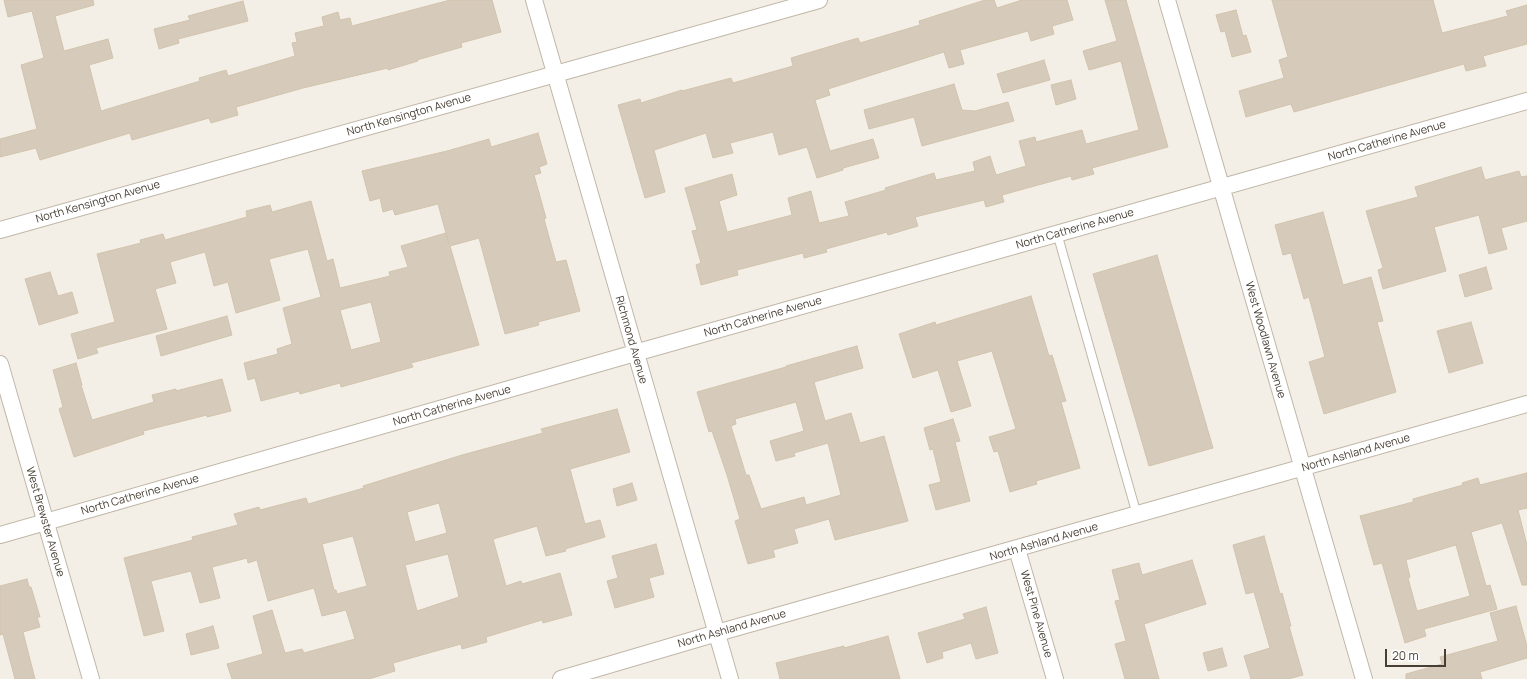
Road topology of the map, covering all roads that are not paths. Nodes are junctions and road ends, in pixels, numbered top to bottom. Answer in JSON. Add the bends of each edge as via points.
{"nodes":[{"id":1,"x":534,"y":0,"type":"edge"},
{"id":2,"x":819,"y":0,"type":"edge"},
{"id":3,"x":1167,"y":0,"type":"edge"},
{"id":4,"x":555,"y":74,"type":"junction"},
{"id":5,"x":1527,"y":101,"type":"edge"},
{"id":6,"x":1221,"y":187,"type":"junction"},
{"id":7,"x":0,"y":230,"type":"edge"},
{"id":8,"x":1057,"y":234,"type":"junction"},
{"id":9,"x":635,"y":353,"type":"junction"},
{"id":10,"x":0,"y":364,"type":"edge"},
{"id":11,"x":1527,"y":404,"type":"edge"},
{"id":12,"x":1302,"y":469,"type":"junction"},
{"id":13,"x":1137,"y":515,"type":"junction"},
{"id":14,"x":46,"y":522,"type":"junction"},
{"id":15,"x":0,"y":535,"type":"edge"},
{"id":16,"x":1017,"y":549,"type":"junction"},
{"id":17,"x":717,"y":633,"type":"junction"},
{"id":18,"x":91,"y":679,"type":"edge"},
{"id":19,"x":561,"y":679,"type":"edge"},
{"id":20,"x":730,"y":679,"type":"edge"},
{"id":21,"x":1055,"y":679,"type":"edge"},
{"id":22,"x":1364,"y":679,"type":"edge"}],
"edges":[{"from":1,"to":4,"type":"street","name":"Richmond Avenue"},
{"from":2,"to":4,"type":"street","name":"North Kensington Avenue"},
{"from":3,"to":6,"type":"street","name":"West Woodlawn Avenue"},
{"from":4,"to":7,"type":"street","name":"North Kensington Avenue"},
{"from":4,"to":9,"type":"street","name":"Richmond Avenue"},
{"from":5,"to":6,"type":"street","name":"North Catherine Avenue"},
{"from":6,"to":8,"type":"street","name":"North Catherine Avenue"},
{"from":6,"to":12,"type":"street","name":"West Woodlawn Avenue"},
{"from":8,"to":9,"type":"street","name":"North Catherine Avenue"},
{"from":8,"to":13,"type":"lane"},
{"from":9,"to":14,"type":"street","name":"North Catherine Avenue"},
{"from":9,"to":17,"type":"street","name":"Richmond Avenue"},
{"from":10,"to":14,"type":"street","name":"West Brewster Avenue"},
{"from":11,"to":12,"type":"street","name":"North Ashland Avenue"},
{"from":12,"to":13,"type":"street","name":"North Ashland Avenue"},
{"from":12,"to":22,"type":"street","name":"West Woodlawn Avenue"},
{"from":13,"to":16,"type":"street","name":"North Ashland Avenue"},
{"from":14,"to":15,"type":"street","name":"North Catherine Avenue"},
{"from":14,"to":18,"type":"street","name":"West Brewster Avenue"},
{"from":16,"to":17,"type":"street","name":"North Ashland Avenue"},
{"from":16,"to":21,"type":"street","name":"West Pine Avenue"},
{"from":17,"to":19,"type":"street","name":"North Ashland Avenue"},
{"from":17,"to":20,"type":"street","name":"Richmond Avenue"}]}
